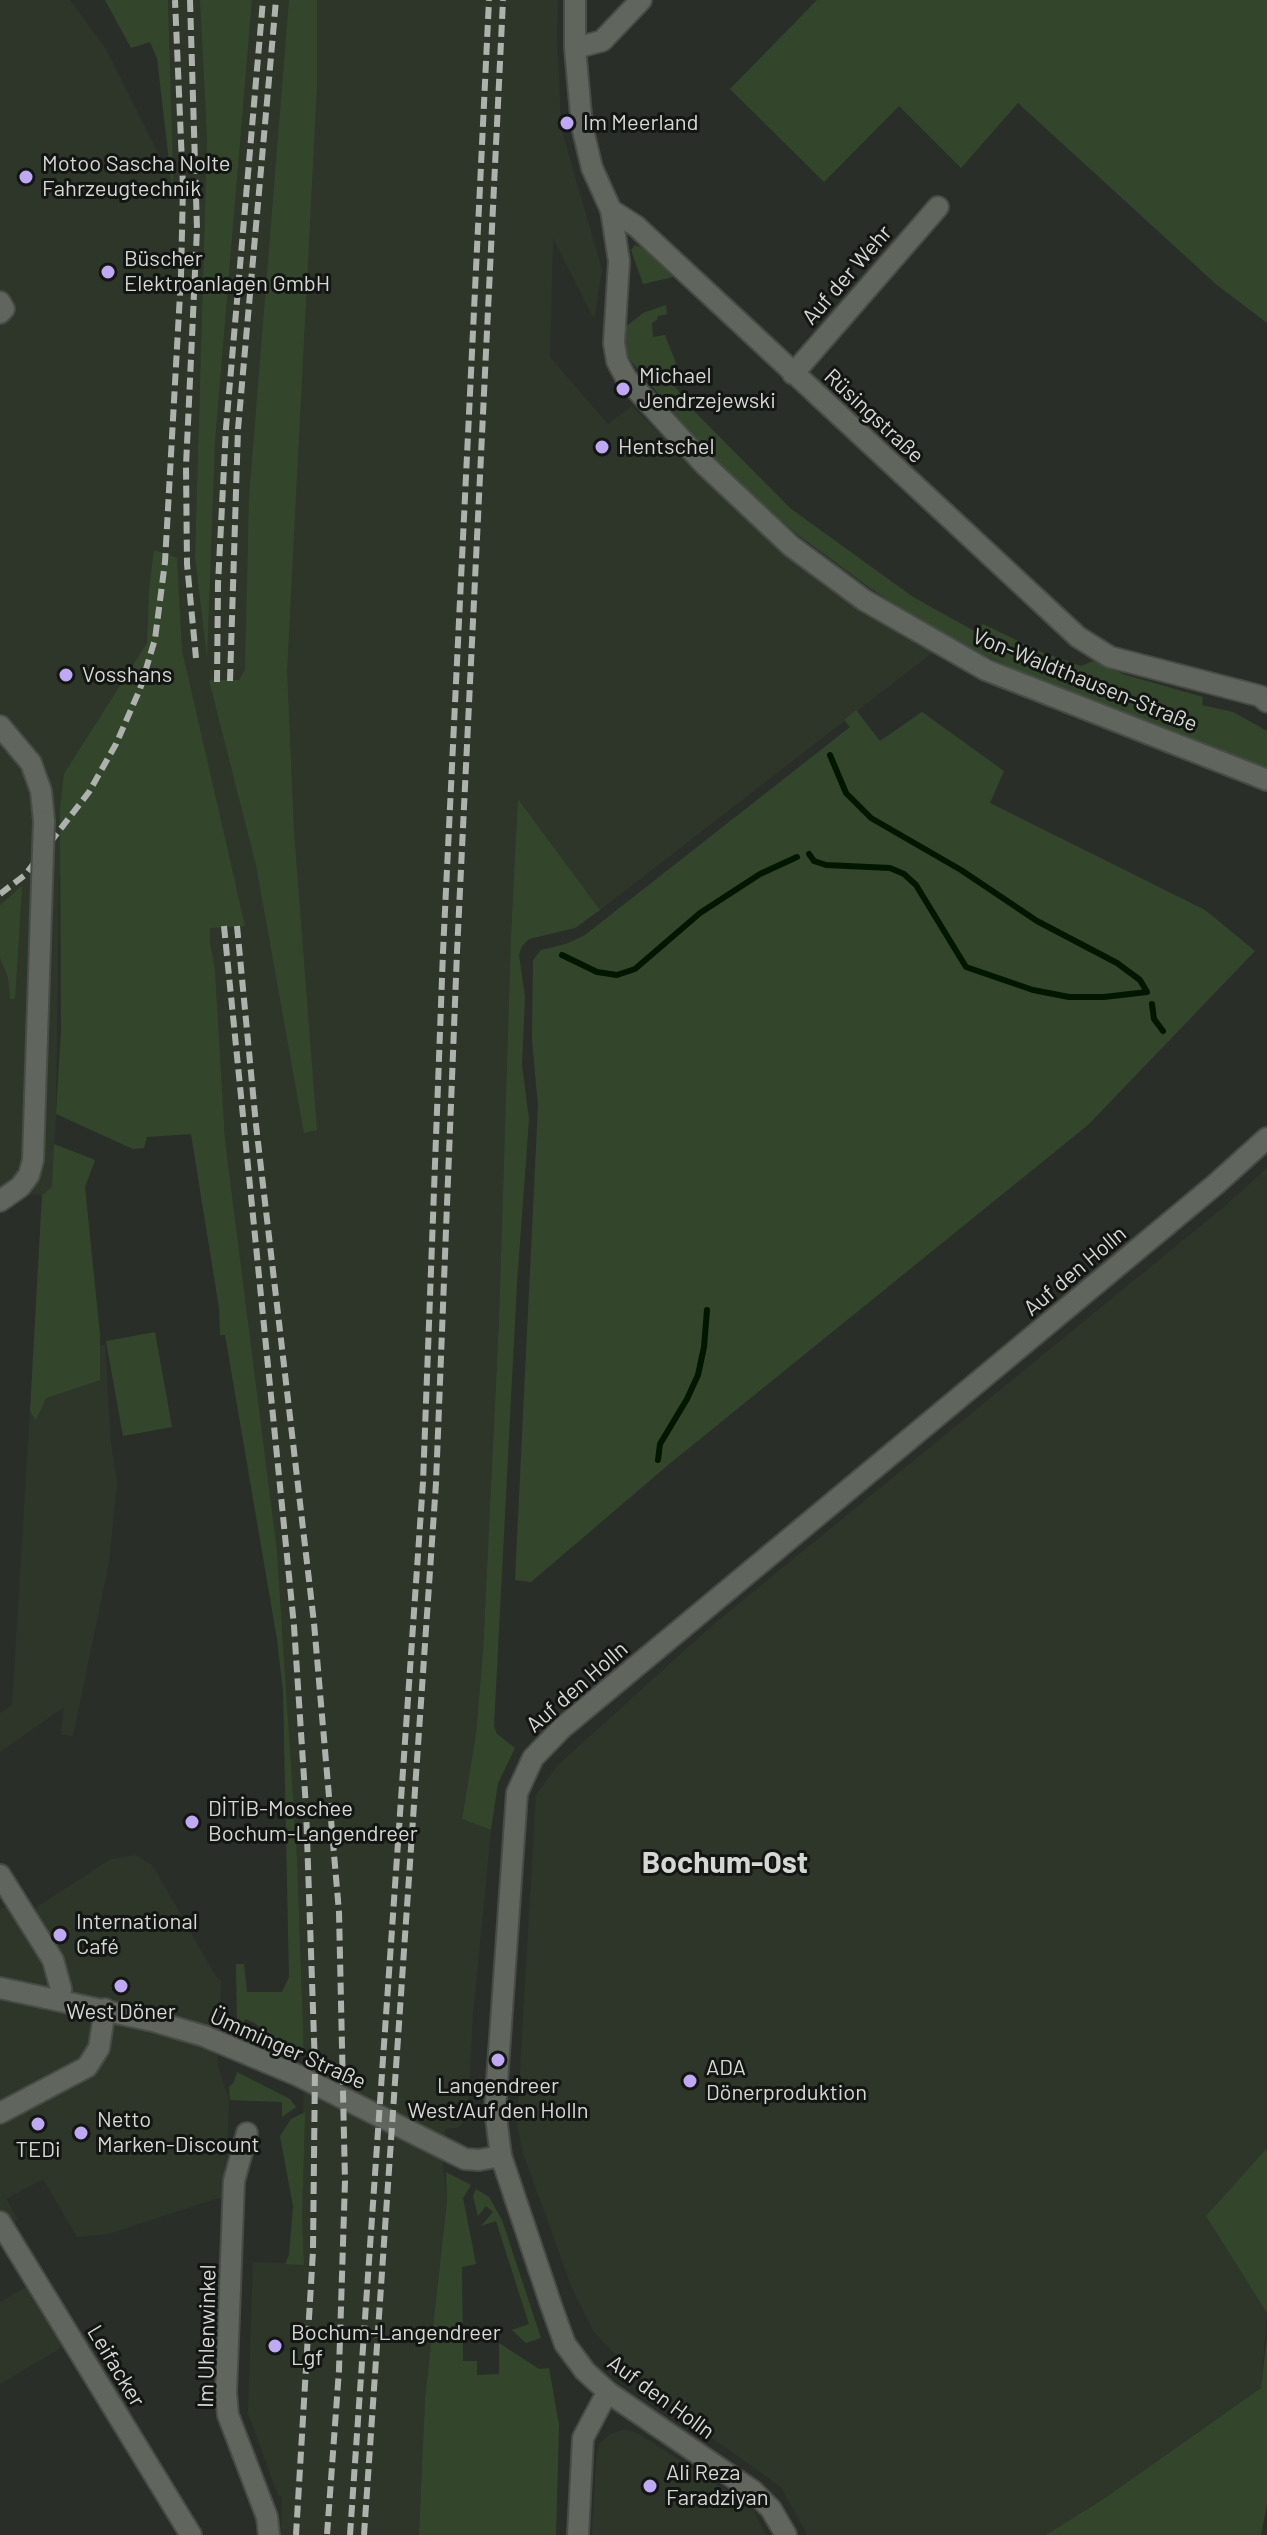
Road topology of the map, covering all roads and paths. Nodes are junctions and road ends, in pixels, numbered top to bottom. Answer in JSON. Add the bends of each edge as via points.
{"nodes":[{"id":1,"x":575,"y":0,"type":"edge"},
{"id":2,"x":641,"y":0,"type":"edge"},
{"id":3,"x":575,"y":48,"type":"junction"},
{"id":4,"x":938,"y":207,"type":"dead end"},
{"id":5,"x":611,"y":210,"type":"junction"},
{"id":6,"x":0,"y":302,"type":"edge"},
{"id":7,"x":0,"y":313,"type":"edge"},
{"id":8,"x":793,"y":374,"type":"junction"},
{"id":9,"x":1265,"y":695,"type":"edge"},
{"id":10,"x":0,"y":726,"type":"edge"},
{"id":11,"x":1267,"y":780,"type":"edge"},
{"id":12,"x":1267,"y":1138,"type":"edge"},
{"id":13,"x":0,"y":1201,"type":"edge"},
{"id":14,"x":0,"y":1875,"type":"edge"},
{"id":15,"x":0,"y":1988,"type":"edge"},
{"id":16,"x":60,"y":2000,"type":"junction"},
{"id":17,"x":105,"y":2009,"type":"junction"},
{"id":18,"x":0,"y":2113,"type":"edge"},
{"id":19,"x":247,"y":2133,"type":"dead end"},
{"id":20,"x":501,"y":2156,"type":"junction"},
{"id":21,"x":0,"y":2222,"type":"edge"},
{"id":22,"x":609,"y":2393,"type":"junction"},
{"id":23,"x":191,"y":2535,"type":"edge"},
{"id":24,"x":269,"y":2535,"type":"edge"},
{"id":25,"x":578,"y":2535,"type":"edge"},
{"id":26,"x":786,"y":2535,"type":"edge"}],
"edges":[{"from":1,"to":3,"type":"street"},
{"from":2,"to":3,"type":"street","via":[[602,41]]},
{"from":3,"to":5,"type":"street","via":[[582,126],[592,168]]},
{"from":4,"to":8,"type":"street","name":"Auf der Wehr"},
{"from":5,"to":8,"type":"street","name":"Rüsingstraße","via":[[636,226]]},
{"from":5,"to":11,"type":"street","name":"Von-Waldthausen-Straße","via":[[619,261],[614,343],[626,378],[704,464],[791,546],[864,600],[986,670]]},
{"from":6,"to":7,"type":"street"},
{"from":8,"to":9,"type":"street","name":"Rüsingstraße","via":[[1078,637],[1110,657]]},
{"from":10,"to":13,"type":"street","bridge":true,"via":[[31,763],[44,821],[33,1160],[20,1187]]},
{"from":12,"to":20,"type":"street","name":"Auf den Holln","via":[[541,1748],[517,1793],[495,2110]]},
{"from":14,"to":16,"type":"street","via":[[53,1960]]},
{"from":15,"to":16,"type":"street","name":"Ümminger Straße"},
{"from":16,"to":17,"type":"street","name":"Ümminger Straße"},
{"from":17,"to":18,"type":"street","via":[[99,2048],[87,2067]]},
{"from":17,"to":20,"type":"street","name":"Ümminger Straße","via":[[228,2044],[465,2159]]},
{"from":19,"to":24,"type":"street","name":"Im Uhlenwinkel","via":[[234,2181],[226,2393],[228,2415]]},
{"from":20,"to":22,"type":"street","name":"Auf den Holln","via":[[565,2344]]},
{"from":21,"to":23,"type":"street","name":"Leifacker"},
{"from":22,"to":25,"type":"street","via":[[583,2438]]},
{"from":22,"to":26,"type":"street","name":"Auf den Holln","via":[[753,2491]]}]}
